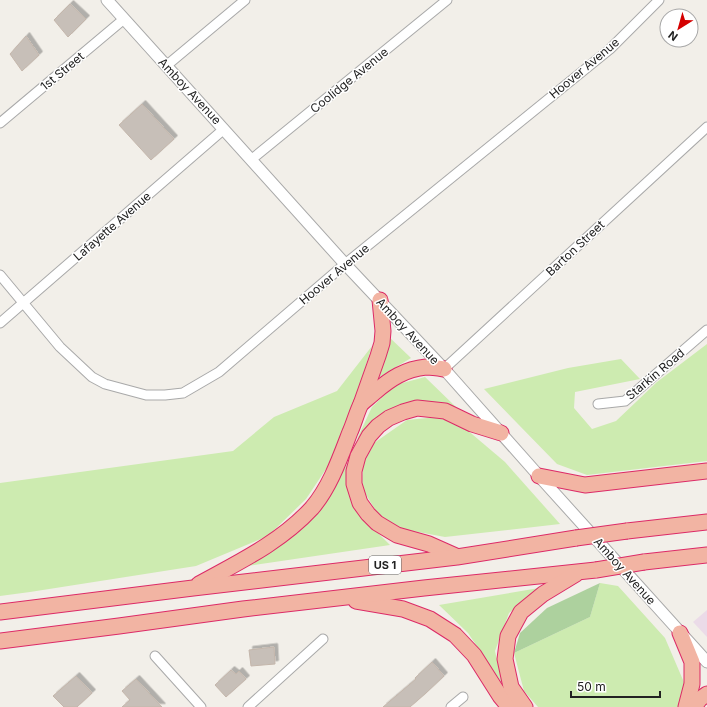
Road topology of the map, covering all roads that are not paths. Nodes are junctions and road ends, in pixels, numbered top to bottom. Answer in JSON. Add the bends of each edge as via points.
{"nodes":[{"id":1,"x":107,"y":0,"type":"edge"},
{"id":2,"x":245,"y":0,"type":"edge"},
{"id":3,"x":447,"y":0,"type":"edge"},
{"id":4,"x":659,"y":0,"type":"edge"},
{"id":5,"x":124,"y":18,"type":"junction"},
{"id":6,"x":166,"y":66,"type":"junction"},
{"id":7,"x":0,"y":123,"type":"edge"},
{"id":8,"x":707,"y":127,"type":"edge"},
{"id":9,"x":224,"y":129,"type":"junction"},
{"id":10,"x":252,"y":159,"type":"junction"},
{"id":11,"x":345,"y":264,"type":"junction"},
{"id":12,"x":0,"y":275,"type":"edge"},
{"id":13,"x":380,"y":300,"type":"junction"},
{"id":14,"x":23,"y":303,"type":"junction"},
{"id":15,"x":0,"y":322,"type":"edge"},
{"id":16,"x":707,"y":330,"type":"edge"},
{"id":17,"x":444,"y":369,"type":"junction"},
{"id":18,"x":361,"y":404,"type":"junction"},
{"id":19,"x":598,"y":404,"type":"dead end"},
{"id":20,"x":501,"y":433,"type":"junction"},
{"id":21,"x":707,"y":471,"type":"edge"},
{"id":22,"x":538,"y":476,"type":"junction"},
{"id":23,"x":707,"y":522,"type":"edge"},
{"id":24,"x":707,"y":554,"type":"edge"},
{"id":25,"x":457,"y":557,"type":"junction"},
{"id":26,"x":581,"y":571,"type":"junction"},
{"id":27,"x":193,"y":588,"type":"junction"},
{"id":28,"x":339,"y":598,"type":"junction"},
{"id":29,"x":0,"y":612,"type":"edge"},
{"id":30,"x":680,"y":633,"type":"junction"},
{"id":31,"x":323,"y":639,"type":"dead end"},
{"id":32,"x":0,"y":641,"type":"edge"},
{"id":33,"x":155,"y":656,"type":"dead end"},
{"id":34,"x":707,"y":662,"type":"edge"},
{"id":35,"x":707,"y":694,"type":"edge"},
{"id":36,"x":462,"y":697,"type":"dead end"},
{"id":37,"x":201,"y":707,"type":"edge"},
{"id":38,"x":248,"y":707,"type":"edge"},
{"id":39,"x":452,"y":707,"type":"edge"},
{"id":40,"x":509,"y":707,"type":"edge"},
{"id":41,"x":525,"y":707,"type":"edge"},
{"id":42,"x":686,"y":707,"type":"edge"},
{"id":43,"x":694,"y":707,"type":"edge"}],
"edges":[{"from":1,"to":5,"type":"street","name":"Amboy Avenue"},
{"from":2,"to":6,"type":"street"},
{"from":3,"to":10,"type":"street","name":"Coolidge Avenue"},
{"from":4,"to":11,"type":"street","name":"Hoover Avenue","via":[[610,49]]},
{"from":5,"to":6,"type":"street","name":"Amboy Avenue"},
{"from":5,"to":7,"type":"street","name":"1st Street"},
{"from":6,"to":9,"type":"street","name":"Amboy Avenue"},
{"from":8,"to":17,"type":"street","name":"Barton Street"},
{"from":9,"to":10,"type":"street","name":"Amboy Avenue"},
{"from":9,"to":14,"type":"street","name":"Lafayette Avenue"},
{"from":10,"to":11,"type":"street","name":"Amboy Avenue"},
{"from":11,"to":13,"type":"street","name":"Amboy Avenue"},
{"from":11,"to":14,"type":"street","name":"Hoover Avenue","via":[[219,372],[183,393],[146,395],[92,378],[60,347]]},
{"from":12,"to":14,"type":"street","name":"Hoover Avenue"},
{"from":13,"to":17,"type":"street","name":"Amboy Avenue"},
{"from":13,"to":18,"type":"highway","via":[[382,344]]},
{"from":14,"to":15,"type":"street","name":"Lafayette Avenue"},
{"from":16,"to":19,"type":"street","name":"Starkin Road","via":[[625,401]]},
{"from":17,"to":18,"type":"highway","via":[[426,367],[395,376]]},
{"from":17,"to":20,"type":"street","name":"Amboy Avenue"},
{"from":18,"to":27,"type":"highway","via":[[328,484],[313,506],[284,534]]},
{"from":20,"to":22,"type":"street","name":"Amboy Avenue"},
{"from":20,"to":25,"type":"highway","via":[[472,424],[445,411],[417,408],[389,418],[378,426],[358,456],[354,484],[360,503],[372,518],[397,535],[429,544]]},
{"from":21,"to":22,"type":"highway","via":[[585,485]]},
{"from":22,"to":30,"type":"street","name":"Amboy Avenue"},
{"from":23,"to":25,"type":"highway","number":"US 1","bridge":true,"via":[[576,538]]},
{"from":24,"to":26,"type":"highway","number":"US 1","bridge":true},
{"from":25,"to":27,"type":"highway","number":"US 1"},
{"from":26,"to":28,"type":"highway","number":"US 1"},
{"from":26,"to":41,"type":"highway","via":[[543,594],[521,612],[508,636],[505,659],[511,687]]},
{"from":27,"to":29,"type":"highway","number":"US 1"},
{"from":28,"to":32,"type":"highway","number":"US 1"},
{"from":28,"to":40,"type":"highway","via":[[403,609],[430,619],[455,635],[474,655]]},
{"from":30,"to":34,"type":"street","name":"Amboy Avenue"},
{"from":30,"to":42,"type":"highway","via":[[692,662],[692,684]]},
{"from":31,"to":38,"type":"street"},
{"from":33,"to":37,"type":"street"},
{"from":35,"to":43,"type":"highway"},
{"from":36,"to":39,"type":"street"}]}
